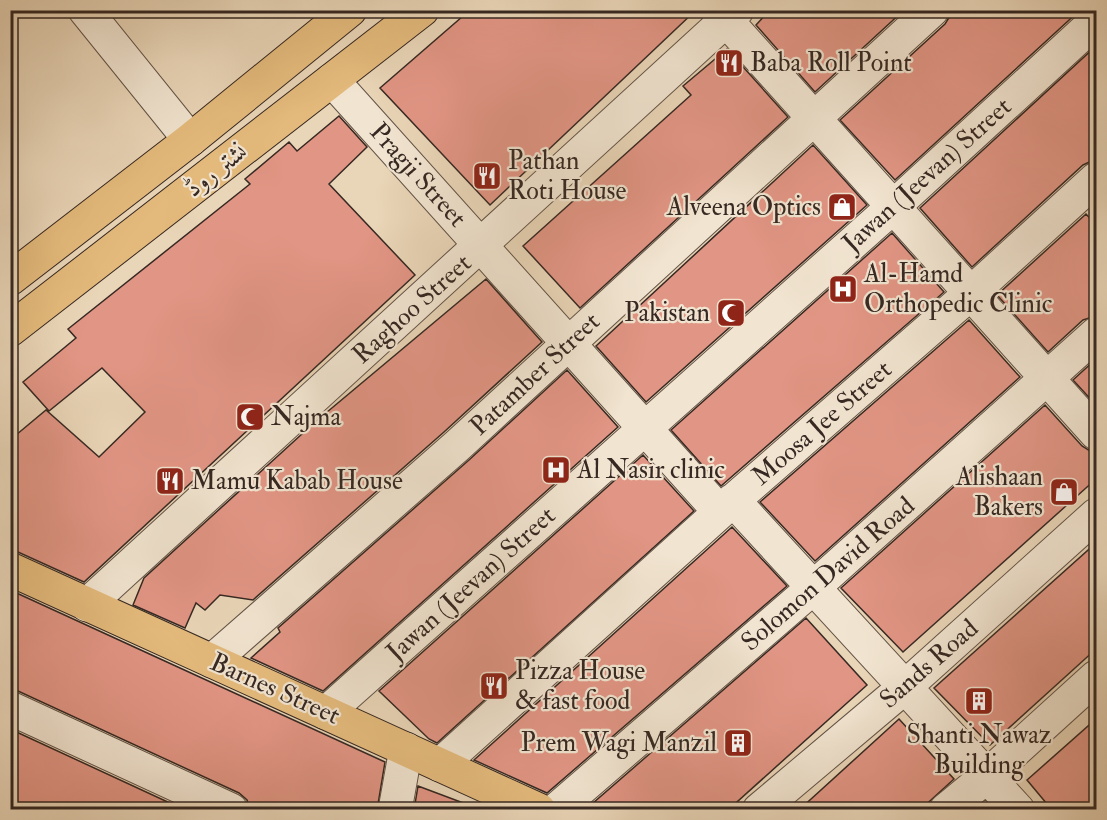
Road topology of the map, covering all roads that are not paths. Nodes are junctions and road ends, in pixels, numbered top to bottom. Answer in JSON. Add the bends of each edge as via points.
{"nodes":[{"id":1,"x":85,"y":10,"type":"edge"},
{"id":2,"x":350,"y":10,"type":"edge"},
{"id":3,"x":422,"y":10,"type":"edge"},
{"id":4,"x":932,"y":10,"type":"edge"},
{"id":5,"x":727,"y":14,"type":"edge"},
{"id":6,"x":1096,"y":21,"type":"edge"},
{"id":7,"x":332,"y":80,"type":"junction"},
{"id":8,"x":814,"y":119,"type":"junction"},
{"id":9,"x":190,"y":140,"type":"junction"},
{"id":10,"x":1096,"y":179,"type":"edge"},
{"id":11,"x":893,"y":207,"type":"junction"},
{"id":12,"x":481,"y":246,"type":"junction"},
{"id":13,"x":10,"y":279,"type":"edge"},
{"id":14,"x":971,"y":293,"type":"junction"},
{"id":15,"x":10,"y":330,"type":"edge"},
{"id":16,"x":1096,"y":334,"type":"edge"},
{"id":17,"x":568,"y":343,"type":"junction"},
{"id":18,"x":1047,"y":379,"type":"junction"},
{"id":19,"x":645,"y":429,"type":"junction"},
{"id":20,"x":1096,"y":433,"type":"edge"},
{"id":21,"x":727,"y":506,"type":"junction"},
{"id":22,"x":1096,"y":515,"type":"edge"},
{"id":23,"x":10,"y":569,"type":"edge"},
{"id":24,"x":814,"y":587,"type":"junction"},
{"id":25,"x":87,"y":605,"type":"junction"},
{"id":26,"x":212,"y":660,"type":"junction"},
{"id":27,"x":1096,"y":677,"type":"edge"},
{"id":28,"x":906,"y":686,"type":"junction"},
{"id":29,"x":10,"y":708,"type":"edge"},
{"id":30,"x":326,"y":713,"type":"junction"},
{"id":31,"x":406,"y":749,"type":"junction"},
{"id":32,"x":440,"y":765,"type":"junction"},
{"id":33,"x":987,"y":776,"type":"junction"},
{"id":34,"x":231,"y":810,"type":"edge"},
{"id":35,"x":395,"y":810,"type":"edge"},
{"id":36,"x":539,"y":810,"type":"edge"},
{"id":37,"x":556,"y":810,"type":"edge"},
{"id":38,"x":759,"y":810,"type":"edge"},
{"id":39,"x":946,"y":810,"type":"edge"},
{"id":40,"x":1018,"y":810,"type":"edge"}],
"edges":[{"from":1,"to":9,"type":"street"},
{"from":2,"to":9,"type":"main road","name":"نشتر روڈ"},
{"from":3,"to":7,"type":"main road","name":"نشتر روڈ"},
{"from":4,"to":8,"type":"street","name":"Patamber Street"},
{"from":5,"to":8,"type":"street"},
{"from":5,"to":12,"type":"street","name":"Raghoo Street"},
{"from":6,"to":11,"type":"street","name":"Jawan (Jeevan) Street"},
{"from":7,"to":12,"type":"street","name":"Pragji Street"},
{"from":7,"to":15,"type":"main road","name":"نشتر روڈ"},
{"from":8,"to":11,"type":"street"},
{"from":8,"to":17,"type":"street","name":"Patamber Street"},
{"from":9,"to":13,"type":"main road","name":"نشتر روڈ"},
{"from":10,"to":14,"type":"street","name":"Moosa Jee Street"},
{"from":11,"to":14,"type":"street"},
{"from":11,"to":19,"type":"street","name":"Jawan (Jeevan) Street"},
{"from":12,"to":17,"type":"street","name":"Pragji Street"},
{"from":12,"to":25,"type":"street","name":"Raghoo Street"},
{"from":14,"to":18,"type":"street"},
{"from":14,"to":21,"type":"street","name":"Moosa Jee Street"},
{"from":16,"to":18,"type":"street","name":"Solomon David Road"},
{"from":17,"to":19,"type":"street","name":"Pragji Street"},
{"from":17,"to":26,"type":"street","name":"Patamber Street","via":[[457,446]]},
{"from":18,"to":20,"type":"street"},
{"from":18,"to":24,"type":"street","name":"Solomon David Road"},
{"from":19,"to":21,"type":"street","name":"Pragji Street"},
{"from":19,"to":30,"type":"street","name":"Jawan (Jeevan) Street"},
{"from":21,"to":24,"type":"street","name":"Pragji Street"},
{"from":21,"to":32,"type":"street","name":"Moosa Jee Street"},
{"from":22,"to":28,"type":"street","name":"Sands Road"},
{"from":23,"to":25,"type":"main road","name":"Barnes Street"},
{"from":24,"to":28,"type":"street","name":"Pragji Street"},
{"from":24,"to":37,"type":"street","name":"Solomon David Road"},
{"from":25,"to":26,"type":"main road","name":"Barnes Street"},
{"from":26,"to":30,"type":"main road","name":"Barnes Street"},
{"from":27,"to":33,"type":"street"},
{"from":28,"to":33,"type":"street","name":"Pragji Street"},
{"from":28,"to":38,"type":"street","name":"Sands Road"},
{"from":29,"to":34,"type":"street"},
{"from":30,"to":31,"type":"main road","name":"Barnes Street"},
{"from":31,"to":32,"type":"main road","name":"Barnes Street"},
{"from":31,"to":35,"type":"street"},
{"from":32,"to":36,"type":"main road","name":"Barnes Street"},
{"from":33,"to":39,"type":"street"},
{"from":33,"to":40,"type":"street","name":"Pragji Street"}]}
